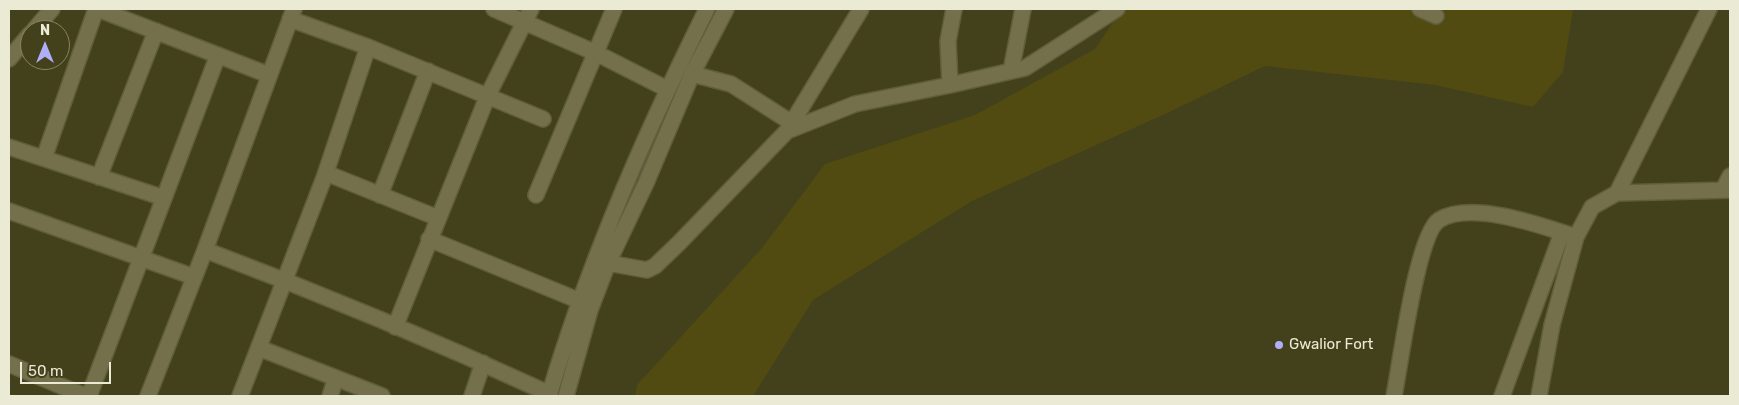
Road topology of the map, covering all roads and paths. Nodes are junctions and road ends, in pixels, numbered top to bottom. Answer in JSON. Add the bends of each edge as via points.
{"nodes":[{"id":1,"x":52,"y":9,"type":"edge"},
{"id":2,"x":97,"y":9,"type":"edge"},
{"id":3,"x":494,"y":9,"type":"edge"},
{"id":4,"x":614,"y":9,"type":"edge"},
{"id":5,"x":707,"y":9,"type":"edge"},
{"id":6,"x":726,"y":9,"type":"edge"},
{"id":7,"x":862,"y":9,"type":"edge"},
{"id":8,"x":954,"y":9,"type":"edge"},
{"id":9,"x":1023,"y":9,"type":"edge"},
{"id":10,"x":1117,"y":9,"type":"edge"},
{"id":11,"x":1420,"y":9,"type":"edge"},
{"id":12,"x":1709,"y":9,"type":"edge"},
{"id":13,"x":292,"y":14,"type":"edge"},
{"id":14,"x":529,"y":16,"type":"edge"},
{"id":15,"x":1436,"y":16,"type":"dead end"},
{"id":16,"x":43,"y":20,"type":"edge"},
{"id":17,"x":156,"y":31,"type":"junction"},
{"id":18,"x":20,"y":46,"type":"edge"},
{"id":19,"x":368,"y":47,"type":"junction"},
{"id":20,"x":596,"y":53,"type":"junction"},
{"id":21,"x":218,"y":55,"type":"junction"},
{"id":22,"x":9,"y":59,"type":"edge"},
{"id":23,"x":1011,"y":71,"type":"junction"},
{"id":24,"x":428,"y":72,"type":"junction"},
{"id":25,"x":692,"y":74,"type":"junction"},
{"id":26,"x":270,"y":75,"type":"junction"},
{"id":27,"x":950,"y":85,"type":"junction"},
{"id":28,"x":666,"y":89,"type":"junction"},
{"id":29,"x":488,"y":95,"type":"junction"},
{"id":30,"x":544,"y":119,"type":"dead end"},
{"id":31,"x":790,"y":127,"type":"junction"},
{"id":32,"x":9,"y":147,"type":"edge"},
{"id":33,"x":44,"y":158,"type":"junction"},
{"id":34,"x":326,"y":173,"type":"junction"},
{"id":35,"x":1730,"y":176,"type":"edge"},
{"id":36,"x":100,"y":177,"type":"junction"},
{"id":37,"x":1726,"y":190,"type":"edge"},
{"id":38,"x":1616,"y":192,"type":"junction"},
{"id":39,"x":380,"y":195,"type":"junction"},
{"id":40,"x":536,"y":195,"type":"dead end"},
{"id":41,"x":164,"y":198,"type":"junction"},
{"id":42,"x":9,"y":211,"type":"edge"},
{"id":43,"x":438,"y":218,"type":"junction"},
{"id":44,"x":1569,"y":235,"type":"junction"},
{"id":45,"x":429,"y":239,"type":"junction"},
{"id":46,"x":205,"y":250,"type":"junction"},
{"id":47,"x":142,"y":259,"type":"junction"},
{"id":48,"x":608,"y":263,"type":"junction"},
{"id":49,"x":194,"y":276,"type":"junction"},
{"id":50,"x":285,"y":280,"type":"junction"},
{"id":51,"x":580,"y":300,"type":"junction"},
{"id":52,"x":395,"y":327,"type":"junction"},
{"id":53,"x":259,"y":348,"type":"junction"},
{"id":54,"x":483,"y":363,"type":"junction"},
{"id":55,"x":9,"y":364,"type":"edge"},
{"id":56,"x":336,"y":378,"type":"junction"},
{"id":57,"x":550,"y":395,"type":"edge"},
{"id":58,"x":87,"y":396,"type":"edge"},
{"id":59,"x":148,"y":396,"type":"edge"},
{"id":60,"x":240,"y":396,"type":"edge"},
{"id":61,"x":330,"y":396,"type":"edge"},
{"id":62,"x":382,"y":396,"type":"edge"},
{"id":63,"x":472,"y":396,"type":"edge"},
{"id":64,"x":566,"y":396,"type":"edge"},
{"id":65,"x":1394,"y":396,"type":"edge"},
{"id":66,"x":1502,"y":396,"type":"edge"},
{"id":67,"x":1539,"y":396,"type":"edge"}],
"edges":[{"from":1,"to":16,"type":"street"},
{"from":2,"to":17,"type":"street"},
{"from":2,"to":33,"type":"street"},
{"from":3,"to":14,"type":"street"},
{"from":4,"to":20,"type":"street"},
{"from":5,"to":28,"type":"street"},
{"from":6,"to":25,"type":"street"},
{"from":7,"to":31,"type":"street"},
{"from":8,"to":27,"type":"street","via":[[948,41]]},
{"from":9,"to":23,"type":"street"},
{"from":10,"to":23,"type":"street","via":[[1025,68]]},
{"from":11,"to":15,"type":"street"},
{"from":12,"to":38,"type":"street"},
{"from":13,"to":19,"type":"street"},
{"from":13,"to":26,"type":"street"},
{"from":14,"to":20,"type":"street"},
{"from":14,"to":29,"type":"street"},
{"from":17,"to":21,"type":"street"},
{"from":17,"to":36,"type":"street"},
{"from":18,"to":22,"type":"street"},
{"from":19,"to":24,"type":"street"},
{"from":19,"to":34,"type":"street"},
{"from":20,"to":28,"type":"street"},
{"from":20,"to":40,"type":"street"},
{"from":21,"to":26,"type":"street"},
{"from":21,"to":41,"type":"street"},
{"from":23,"to":27,"type":"street"},
{"from":24,"to":29,"type":"street"},
{"from":24,"to":39,"type":"street"},
{"from":25,"to":31,"type":"street","via":[[731,84]]},
{"from":25,"to":48,"type":"street","via":[[646,184]]},
{"from":26,"to":46,"type":"street"},
{"from":27,"to":31,"type":"street","via":[[855,104]]},
{"from":28,"to":51,"type":"street"},
{"from":29,"to":30,"type":"street"},
{"from":29,"to":43,"type":"street"},
{"from":31,"to":48,"type":"street","via":[[654,266],[647,270]]},
{"from":32,"to":33,"type":"street"},
{"from":33,"to":36,"type":"street"},
{"from":34,"to":39,"type":"street"},
{"from":34,"to":50,"type":"street"},
{"from":35,"to":37,"type":"street"},
{"from":36,"to":41,"type":"street"},
{"from":37,"to":38,"type":"street"},
{"from":38,"to":44,"type":"street","via":[[1592,207]]},
{"from":39,"to":43,"type":"street"},
{"from":41,"to":47,"type":"street"},
{"from":42,"to":47,"type":"street"},
{"from":43,"to":45,"type":"street"},
{"from":44,"to":65,"type":"street","via":[[1514,216],[1478,214],[1448,217],[1430,228],[1419,263]]},
{"from":44,"to":66,"type":"street"},
{"from":44,"to":67,"type":"street"},
{"from":45,"to":51,"type":"street"},
{"from":45,"to":52,"type":"street"},
{"from":46,"to":49,"type":"street"},
{"from":46,"to":50,"type":"street"},
{"from":47,"to":49,"type":"street"},
{"from":47,"to":58,"type":"street"},
{"from":48,"to":64,"type":"street","via":[[590,310]]},
{"from":49,"to":59,"type":"street"},
{"from":50,"to":52,"type":"street"},
{"from":50,"to":53,"type":"street"},
{"from":51,"to":57,"type":"street"},
{"from":52,"to":54,"type":"street"},
{"from":53,"to":56,"type":"street"},
{"from":53,"to":60,"type":"street"},
{"from":54,"to":57,"type":"street"},
{"from":54,"to":63,"type":"street"},
{"from":55,"to":58,"type":"street"},
{"from":56,"to":61,"type":"street"},
{"from":56,"to":62,"type":"street"}]}
